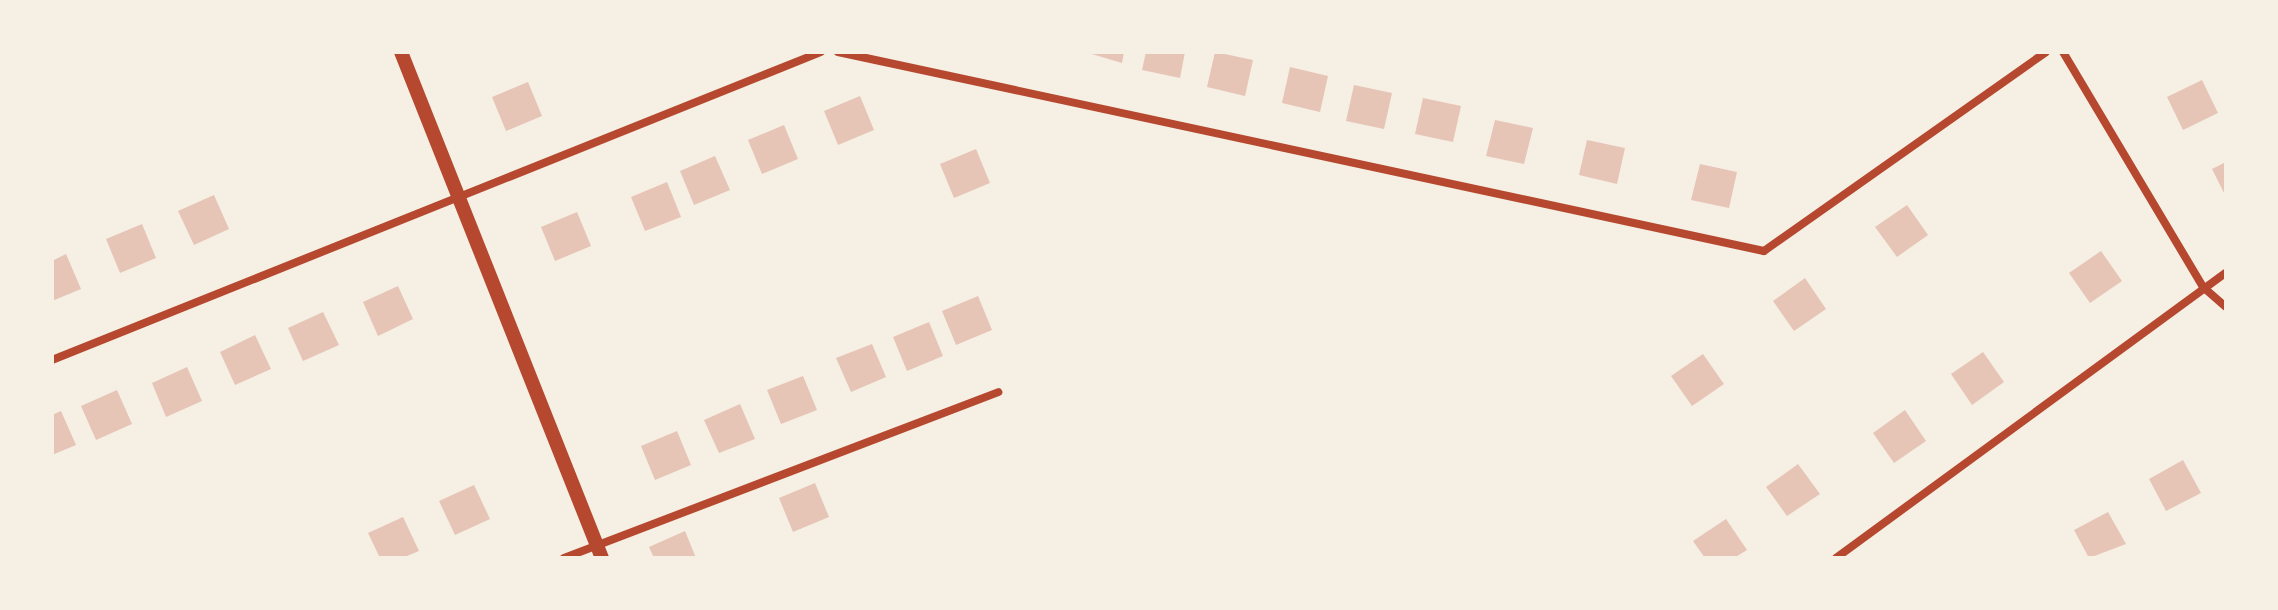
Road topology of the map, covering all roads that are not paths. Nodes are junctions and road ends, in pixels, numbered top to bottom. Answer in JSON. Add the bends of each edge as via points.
{"nodes":[{"id":1,"x":401,"y":52,"type":"edge"},
{"id":2,"x":821,"y":52,"type":"edge"},
{"id":3,"x":838,"y":52,"type":"edge"},
{"id":4,"x":2046,"y":52,"type":"edge"},
{"id":5,"x":2063,"y":52,"type":"edge"},
{"id":6,"x":460,"y":199,"type":"junction"},
{"id":7,"x":2226,"y":273,"type":"edge"},
{"id":8,"x":2203,"y":287,"type":"junction"},
{"id":9,"x":2226,"y":307,"type":"edge"},
{"id":10,"x":52,"y":360,"type":"edge"},
{"id":11,"x":998,"y":392,"type":"dead end"},
{"id":12,"x":599,"y":552,"type":"edge"},
{"id":13,"x":564,"y":558,"type":"edge"},
{"id":14,"x":1836,"y":558,"type":"edge"}],
"edges":[{"from":1,"to":6,"type":"street"},
{"from":2,"to":6,"type":"street"},
{"from":3,"to":4,"type":"street","via":[[1764,251]]},
{"from":5,"to":8,"type":"street"},
{"from":6,"to":10,"type":"street"},
{"from":6,"to":12,"type":"street"},
{"from":7,"to":8,"type":"street"},
{"from":8,"to":9,"type":"street"},
{"from":8,"to":14,"type":"street"},
{"from":11,"to":12,"type":"street"},
{"from":12,"to":13,"type":"street"}]}
